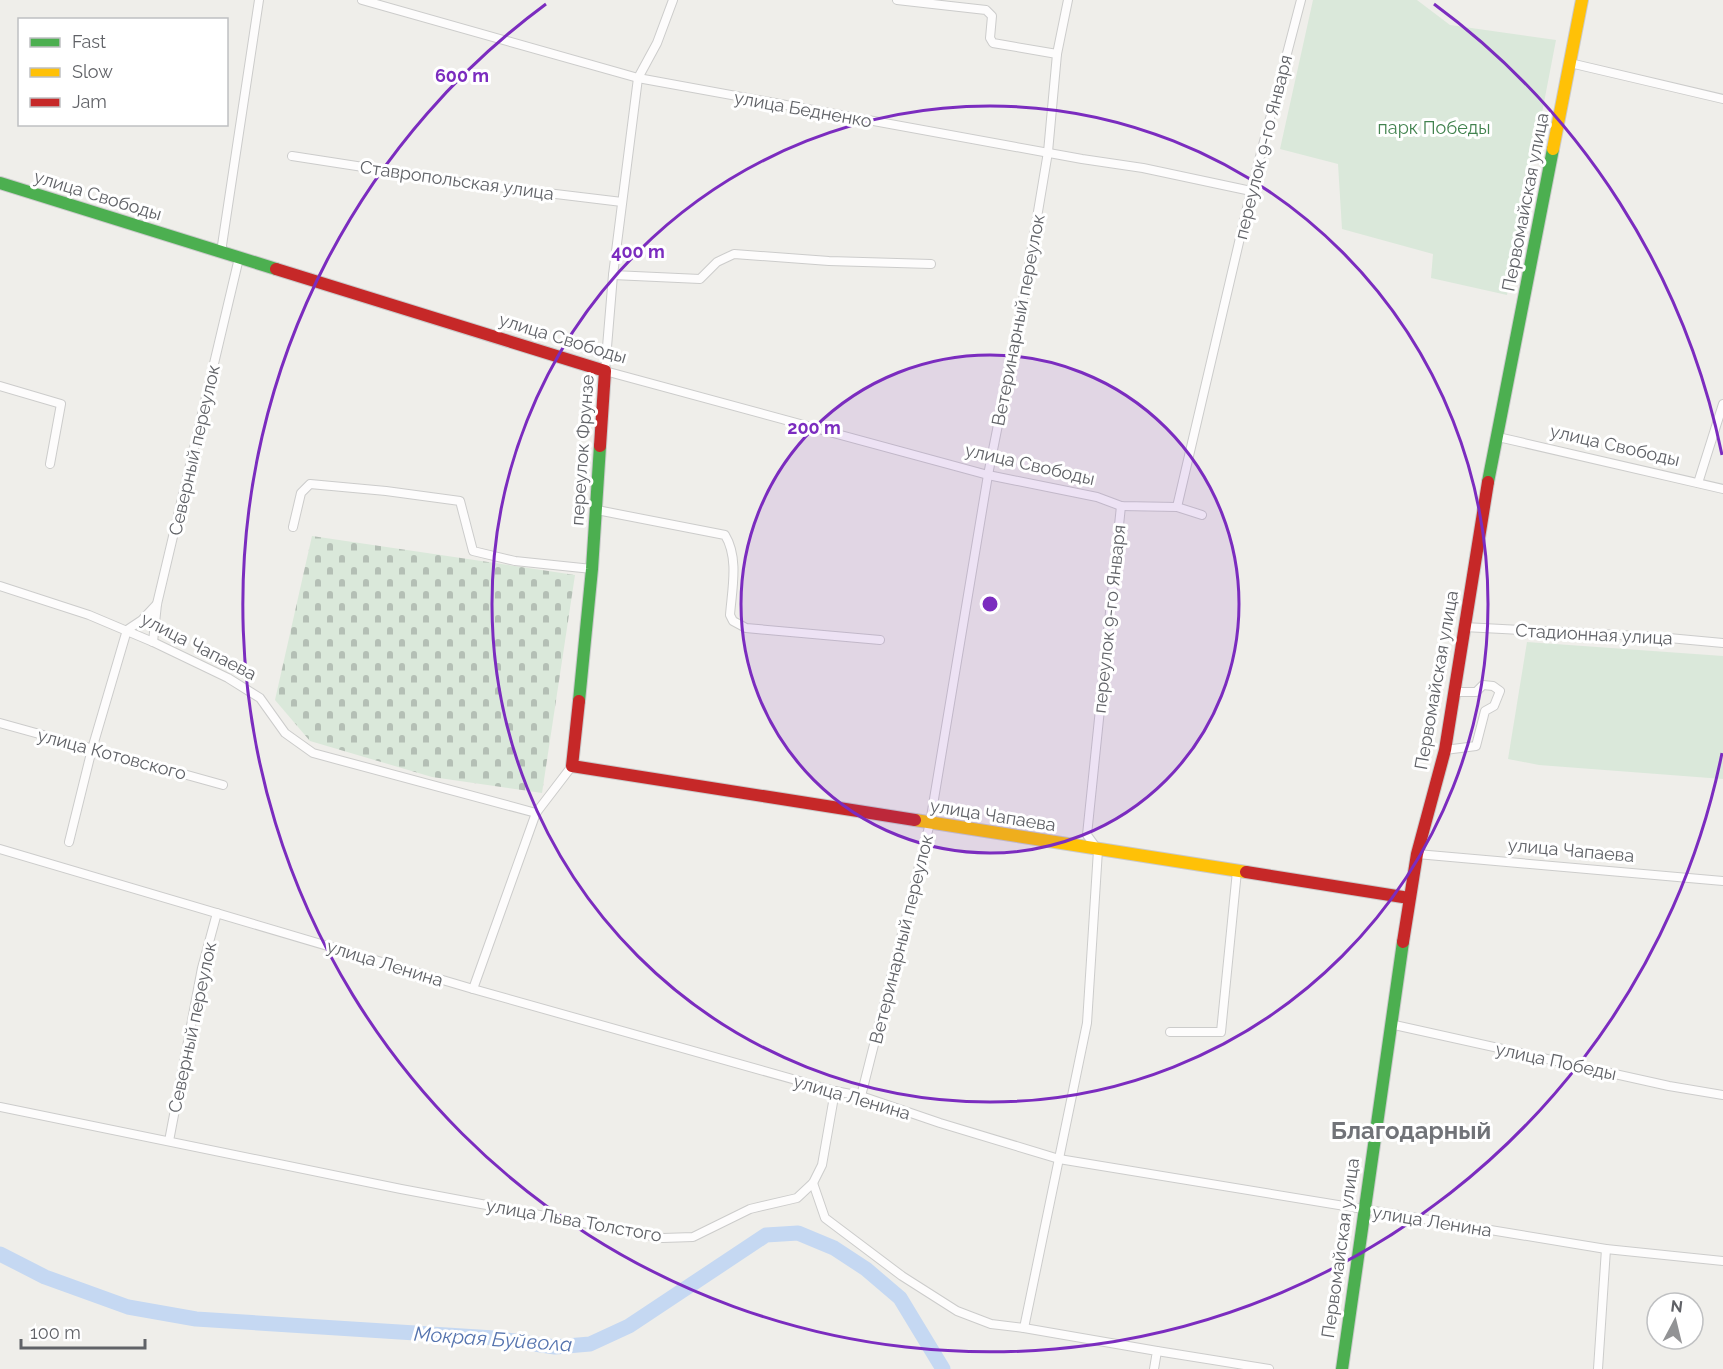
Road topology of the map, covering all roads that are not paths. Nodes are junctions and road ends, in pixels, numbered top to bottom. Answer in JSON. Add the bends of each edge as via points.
{"nodes":[{"id":1,"x":259,"y":0,"type":"edge"},
{"id":2,"x":362,"y":0,"type":"edge"},
{"id":3,"x":673,"y":0,"type":"edge"},
{"id":4,"x":897,"y":0,"type":"edge"},
{"id":5,"x":1068,"y":0,"type":"edge"},
{"id":6,"x":1301,"y":0,"type":"edge"},
{"id":7,"x":1582,"y":0,"type":"edge"},
{"id":8,"x":1057,"y":54,"type":"junction"},
{"id":9,"x":1570,"y":63,"type":"junction"},
{"id":10,"x":638,"y":78,"type":"junction"},
{"id":11,"x":1723,"y":99,"type":"edge"},
{"id":12,"x":1048,"y":152,"type":"junction"},
{"id":13,"x":292,"y":156,"type":"dead end"},
{"id":14,"x":0,"y":183,"type":"edge"},
{"id":15,"x":1251,"y":191,"type":"junction"},
{"id":16,"x":622,"y":202,"type":"junction"},
{"id":17,"x":221,"y":252,"type":"junction"},
{"id":18,"x":239,"y":258,"type":"junction"},
{"id":19,"x":931,"y":264,"type":"dead end"},
{"id":20,"x":613,"y":275,"type":"junction"},
{"id":21,"x":605,"y":371,"type":"junction"},
{"id":22,"x":0,"y":386,"type":"edge"},
{"id":23,"x":1723,"y":404,"type":"edge"},
{"id":24,"x":1498,"y":437,"type":"junction"},
{"id":25,"x":50,"y":464,"type":"dead end"},
{"id":26,"x":988,"y":475,"type":"junction"},
{"id":27,"x":1698,"y":483,"type":"junction"},
{"id":28,"x":1723,"y":489,"type":"edge"},
{"id":29,"x":1121,"y":506,"type":"junction"},
{"id":30,"x":1177,"y":507,"type":"junction"},
{"id":31,"x":597,"y":510,"type":"junction"},
{"id":32,"x":1202,"y":515,"type":"dead end"},
{"id":33,"x":293,"y":527,"type":"dead end"},
{"id":34,"x":592,"y":569,"type":"junction"},
{"id":35,"x":0,"y":586,"type":"edge"},
{"id":36,"x":157,"y":604,"type":"junction"},
{"id":37,"x":1464,"y":627,"type":"junction"},
{"id":38,"x":127,"y":630,"type":"junction"},
{"id":39,"x":880,"y":640,"type":"dead end"},
{"id":40,"x":153,"y":642,"type":"junction"},
{"id":41,"x":1723,"y":643,"type":"edge"},
{"id":42,"x":1454,"y":692,"type":"junction"},
{"id":43,"x":0,"y":723,"type":"edge"},
{"id":44,"x":92,"y":749,"type":"junction"},
{"id":45,"x":1444,"y":750,"type":"junction"},
{"id":46,"x":572,"y":766,"type":"junction"},
{"id":47,"x":223,"y":785,"type":"dead end"},
{"id":48,"x":536,"y":813,"type":"junction"},
{"id":49,"x":930,"y":824,"type":"junction"},
{"id":50,"x":69,"y":842,"type":"dead end"},
{"id":51,"x":0,"y":849,"type":"edge"},
{"id":52,"x":1098,"y":850,"type":"junction"},
{"id":53,"x":1417,"y":854,"type":"junction"},
{"id":54,"x":1237,"y":871,"type":"junction"},
{"id":55,"x":1723,"y":881,"type":"edge"},
{"id":56,"x":1409,"y":898,"type":"junction"},
{"id":57,"x":217,"y":913,"type":"junction"},
{"id":58,"x":473,"y":989,"type":"junction"},
{"id":59,"x":1390,"y":1024,"type":"junction"},
{"id":60,"x":1170,"y":1032,"type":"dead end"},
{"id":61,"x":835,"y":1091,"type":"junction"},
{"id":62,"x":1723,"y":1095,"type":"edge"},
{"id":63,"x":861,"y":1096,"type":"junction"},
{"id":64,"x":0,"y":1107,"type":"edge"},
{"id":65,"x":169,"y":1141,"type":"junction"},
{"id":66,"x":1059,"y":1158,"type":"junction"},
{"id":67,"x":813,"y":1183,"type":"junction"},
{"id":68,"x":1363,"y":1209,"type":"junction"},
{"id":69,"x":1606,"y":1249,"type":"junction"},
{"id":70,"x":1723,"y":1261,"type":"edge"},
{"id":71,"x":1024,"y":1328,"type":"junction"},
{"id":72,"x":1157,"y":1352,"type":"junction"},
{"id":73,"x":1154,"y":1369,"type":"edge"},
{"id":74,"x":1269,"y":1369,"type":"edge"},
{"id":75,"x":1342,"y":1369,"type":"edge"},
{"id":76,"x":1598,"y":1369,"type":"edge"}],
"edges":[{"from":1,"to":17,"type":"street"},
{"from":2,"to":10,"type":"street","name":"улица Бедненко"},
{"from":3,"to":10,"type":"street","name":"переулок Фрунзе","via":[[657,43]]},
{"from":4,"to":8,"type":"street","via":[[986,10],[992,16],[993,43]]},
{"from":5,"to":8,"type":"street","name":"Ветеринарный переулок"},
{"from":6,"to":15,"type":"street","name":"переулок 9-го Января"},
{"from":7,"to":9,"type":"main road","name":"Первомайская улица"},
{"from":8,"to":12,"type":"street","name":"Ветеринарный переулок"},
{"from":9,"to":11,"type":"street"},
{"from":9,"to":24,"type":"main road","name":"Первомайская улица"},
{"from":10,"to":12,"type":"street","name":"улица Бедненко"},
{"from":10,"to":16,"type":"street","name":"переулок Фрунзе"},
{"from":12,"to":15,"type":"street","name":"улица Бедненко"},
{"from":12,"to":26,"type":"street","name":"Ветеринарный переулок"},
{"from":13,"to":16,"type":"street","name":"Ставропольская улица"},
{"from":14,"to":17,"type":"main road","name":"улица Свободы"},
{"from":15,"to":30,"type":"street","name":"переулок 9-го Января"},
{"from":16,"to":20,"type":"street","name":"переулок Фрунзе"},
{"from":17,"to":18,"type":"main road","name":"улица Свободы"},
{"from":18,"to":21,"type":"main road","name":"улица Свободы"},
{"from":18,"to":36,"type":"street","name":"Северный переулок"},
{"from":19,"to":20,"type":"street","via":[[734,254],[717,262],[700,279]]},
{"from":20,"to":21,"type":"street","name":"переулок Фрунзе"},
{"from":21,"to":26,"type":"street","name":"улица Свободы"},
{"from":21,"to":31,"type":"main road","name":"переулок Фрунзе"},
{"from":22,"to":25,"type":"street","via":[[61,404]]},
{"from":23,"to":27,"type":"street"},
{"from":24,"to":27,"type":"street","name":"улица Свободы"},
{"from":24,"to":37,"type":"main road","name":"Первомайская улица","via":[[1483,502]]},
{"from":26,"to":29,"type":"street","name":"улица Свободы","via":[[1097,497]]},
{"from":26,"to":49,"type":"street","name":"Ветеринарный переулок"},
{"from":27,"to":28,"type":"street","name":"улица Свободы"},
{"from":29,"to":30,"type":"street","name":"переулок 9-го Января"},
{"from":29,"to":52,"type":"street","name":"переулок 9-го Января","via":[[1087,835]]},
{"from":30,"to":32,"type":"street"},
{"from":31,"to":34,"type":"main road","name":"переулок Фрунзе"},
{"from":31,"to":39,"type":"street","via":[[725,535],[734,556],[730,615],[746,628]]},
{"from":33,"to":34,"type":"street","via":[[301,493],[310,484],[386,490],[460,501],[473,551],[515,561]]},
{"from":34,"to":46,"type":"main road","name":"переулок Фрунзе"},
{"from":35,"to":38,"type":"street","name":"улица Чапаева"},
{"from":36,"to":38,"type":"street"},
{"from":36,"to":40,"type":"street","name":"Северный переулок"},
{"from":37,"to":41,"type":"street","name":"Стадионная улица"},
{"from":37,"to":42,"type":"main road","name":"Первомайская улица"},
{"from":38,"to":40,"type":"street","name":"улица Чапаева"},
{"from":38,"to":44,"type":"street"},
{"from":40,"to":48,"type":"street","name":"улица Чапаева","via":[[260,698],[285,733],[313,753]]},
{"from":42,"to":45,"type":"main road","name":"Первомайская улица"},
{"from":42,"to":45,"type":"street","via":[[1476,692],[1483,685],[1500,692],[1494,706],[1485,711],[1476,746]]},
{"from":43,"to":44,"type":"street","name":"улица Котовского"},
{"from":44,"to":47,"type":"street","name":"улица Котовского"},
{"from":44,"to":50,"type":"street"},
{"from":45,"to":53,"type":"main road","name":"Первомайская улица"},
{"from":46,"to":48,"type":"street"},
{"from":46,"to":49,"type":"main road","name":"улица Чапаева"},
{"from":48,"to":58,"type":"street"},
{"from":49,"to":52,"type":"main road","name":"улица Чапаева"},
{"from":49,"to":63,"type":"street","name":"Ветеринарный переулок"},
{"from":51,"to":57,"type":"street","name":"улица Ленина"},
{"from":52,"to":54,"type":"main road","name":"улица Чапаева"},
{"from":52,"to":66,"type":"street","name":"переулок 9-го Января","via":[[1087,1023]]},
{"from":53,"to":55,"type":"street","name":"улица Чапаева"},
{"from":53,"to":56,"type":"main road","name":"Первомайская улица"},
{"from":54,"to":56,"type":"main road","name":"улица Чапаева"},
{"from":54,"to":60,"type":"street","via":[[1221,1032]]},
{"from":56,"to":59,"type":"main road","name":"Первомайская улица"},
{"from":57,"to":58,"type":"street","name":"улица Ленина"},
{"from":57,"to":65,"type":"street","name":"Северный переулок","via":[[202,968]]},
{"from":58,"to":61,"type":"street","name":"улица Ленина"},
{"from":59,"to":62,"type":"street","name":"улица Победы"},
{"from":59,"to":68,"type":"main road","name":"Первомайская улица"},
{"from":61,"to":63,"type":"street","name":"улица Ленина"},
{"from":61,"to":67,"type":"street","via":[[822,1165]]},
{"from":63,"to":66,"type":"street","name":"улица Ленина"},
{"from":64,"to":65,"type":"street","name":"улица Льва Толстого"},
{"from":65,"to":67,"type":"street","name":"улица Льва Толстого","via":[[663,1238],[693,1237],[750,1209],[797,1198]]},
{"from":66,"to":68,"type":"street","name":"улица Ленина"},
{"from":66,"to":71,"type":"street","name":"переулок 9-го Января"},
{"from":67,"to":71,"type":"street","via":[[825,1218],[902,1276],[957,1311],[991,1324]]},
{"from":68,"to":69,"type":"street","name":"улица Ленина"},
{"from":68,"to":75,"type":"main road","name":"Первомайская улица"},
{"from":69,"to":70,"type":"street","name":"улица Ленина"},
{"from":69,"to":76,"type":"street"},
{"from":71,"to":72,"type":"street"},
{"from":72,"to":73,"type":"street"},
{"from":72,"to":74,"type":"street"}]}
